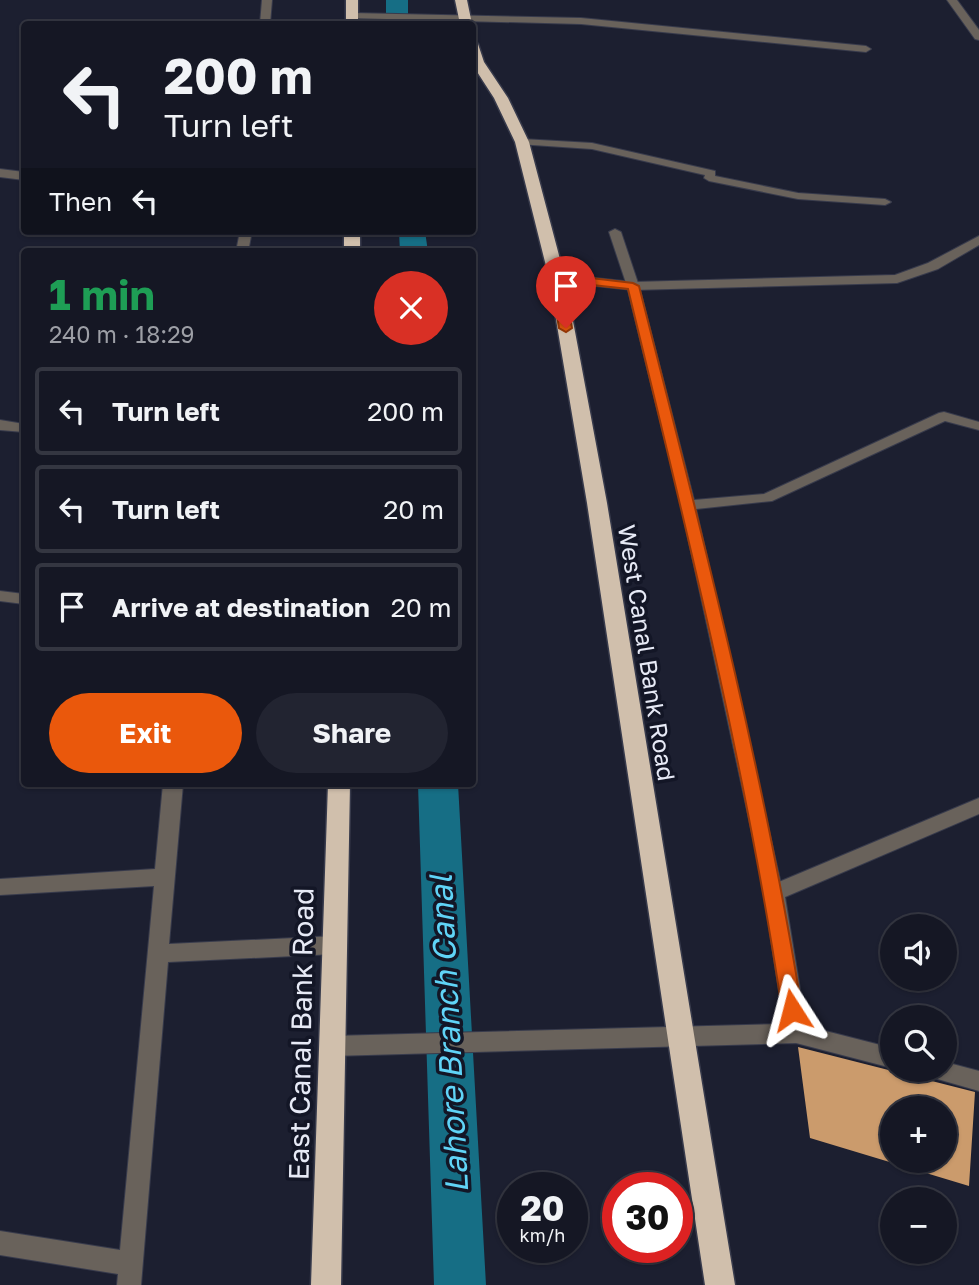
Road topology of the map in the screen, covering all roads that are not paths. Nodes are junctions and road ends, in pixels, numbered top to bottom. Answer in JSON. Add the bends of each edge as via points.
{"nodes":[{"id":1,"x":267,"y":0,"type":"edge"},
{"id":2,"x":352,"y":0,"type":"edge"},
{"id":3,"x":461,"y":0,"type":"edge"},
{"id":4,"x":952,"y":0,"type":"edge"},
{"id":5,"x":352,"y":20,"type":"edge"},
{"id":6,"x":265,"y":21,"type":"edge"},
{"id":7,"x":465,"y":21,"type":"edge"},
{"id":8,"x":979,"y":37,"type":"edge"},
{"id":9,"x":866,"y":49,"type":"dead end"},
{"id":10,"x":476,"y":56,"type":"edge"},
{"id":11,"x":522,"y":142,"type":"junction"},
{"id":12,"x":0,"y":173,"type":"edge"},
{"id":13,"x":21,"y":176,"type":"edge"},
{"id":14,"x":886,"y":202,"type":"dead end"},
{"id":15,"x":615,"y":232,"type":"dead end"},
{"id":16,"x":976,"y":244,"type":"edge"},
{"id":17,"x":557,"y":278,"type":"junction"},
{"id":18,"x":633,"y":286,"type":"junction"},
{"id":19,"x":0,"y":425,"type":"edge"},
{"id":20,"x":979,"y":426,"type":"edge"},
{"id":21,"x":21,"y":428,"type":"edge"},
{"id":22,"x":688,"y":505,"type":"junction"},
{"id":23,"x":0,"y":596,"type":"edge"},
{"id":24,"x":21,"y":599,"type":"edge"},
{"id":25,"x":173,"y":787,"type":"edge"},
{"id":26,"x":340,"y":787,"type":"edge"},
{"id":27,"x":979,"y":806,"type":"edge"},
{"id":28,"x":164,"y":877,"type":"junction"},
{"id":29,"x":0,"y":887,"type":"edge"},
{"id":30,"x":774,"y":893,"type":"junction"},
{"id":31,"x":335,"y":945,"type":"junction"},
{"id":32,"x":157,"y":954,"type":"junction"},
{"id":33,"x":796,"y":1034,"type":"junction"},
{"id":34,"x":679,"y":1037,"type":"junction"},
{"id":35,"x":332,"y":1046,"type":"junction"},
{"id":36,"x":880,"y":1055,"type":"edge"},
{"id":37,"x":957,"y":1074,"type":"edge"},
{"id":38,"x":979,"y":1080,"type":"edge"},
{"id":39,"x":0,"y":1243,"type":"edge"},
{"id":40,"x":130,"y":1274,"type":"edge"},
{"id":41,"x":326,"y":1285,"type":"edge"},
{"id":42,"x":720,"y":1285,"type":"edge"}],
"edges":[{"from":1,"to":6,"type":"street"},
{"from":2,"to":5,"type":"highway"},
{"from":3,"to":7,"type":"highway"},
{"from":4,"to":8,"type":"street"},
{"from":5,"to":7,"type":"street","via":[[433,16]]},
{"from":7,"to":9,"type":"street","via":[[581,21]]},
{"from":10,"to":11,"type":"highway","name":"West Canal Bank Road"},
{"from":11,"to":14,"type":"lane","via":[[592,146],[711,173],[709,178],[798,196]]},
{"from":11,"to":17,"type":"highway","name":"West Canal Bank Road"},
{"from":12,"to":13,"type":"street"},
{"from":15,"to":18,"type":"lane"},
{"from":16,"to":18,"type":"street","via":[[897,279]]},
{"from":17,"to":18,"type":"street"},
{"from":17,"to":34,"type":"highway","name":"West Canal Bank Road","via":[[597,503]]},
{"from":18,"to":22,"type":"lane"},
{"from":19,"to":21,"type":"street"},
{"from":20,"to":22,"type":"lane","via":[[944,416],[767,498]]},
{"from":22,"to":30,"type":"lane"},
{"from":23,"to":24,"type":"lane"},
{"from":25,"to":28,"type":"street"},
{"from":26,"to":31,"type":"highway","name":"East Canal Bank Road"},
{"from":27,"to":30,"type":"street"},
{"from":28,"to":29,"type":"street"},
{"from":28,"to":32,"type":"street"},
{"from":30,"to":33,"type":"street"},
{"from":31,"to":32,"type":"street"},
{"from":31,"to":35,"type":"highway","name":"East Canal Bank Road"},
{"from":32,"to":40,"type":"street"},
{"from":33,"to":34,"type":"street"},
{"from":33,"to":36,"type":"street"},
{"from":34,"to":35,"type":"street"},
{"from":34,"to":42,"type":"highway","name":"West Canal Bank Road"},
{"from":35,"to":41,"type":"highway","name":"East Canal Bank Road"},
{"from":37,"to":38,"type":"street"},
{"from":39,"to":40,"type":"street"}]}
